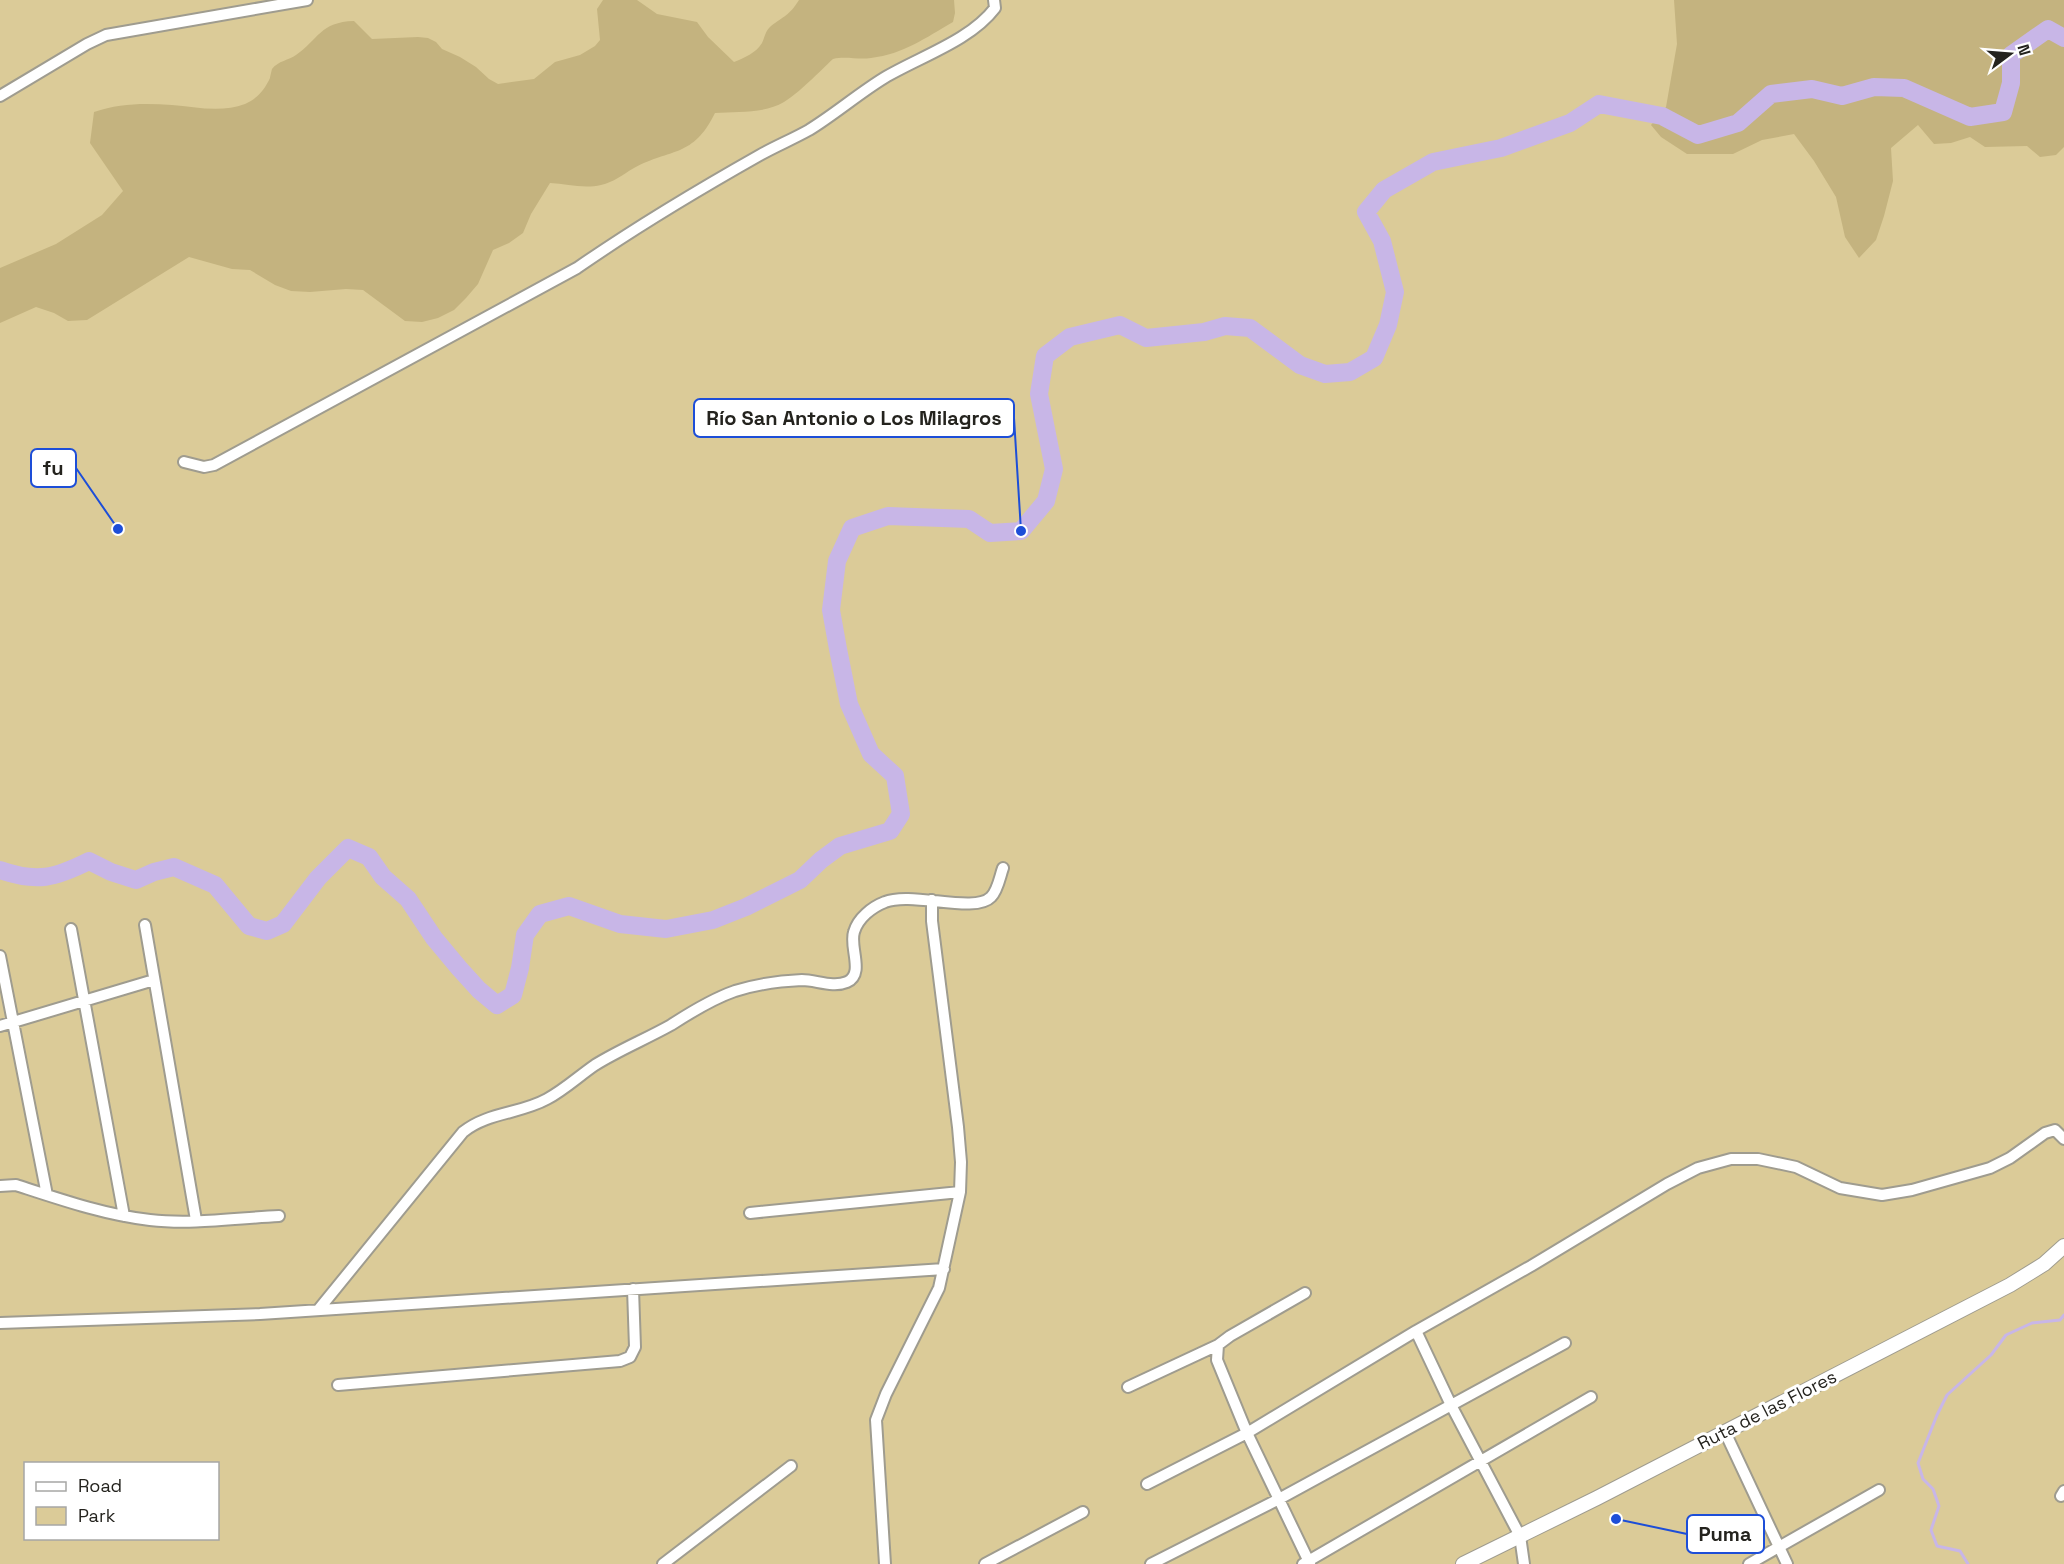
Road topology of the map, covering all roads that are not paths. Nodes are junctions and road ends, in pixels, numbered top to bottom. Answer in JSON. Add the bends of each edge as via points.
{"nodes":[{"id":1,"x":307,"y":0,"type":"edge"},
{"id":2,"x":994,"y":0,"type":"edge"},
{"id":3,"x":0,"y":96,"type":"edge"},
{"id":4,"x":184,"y":462,"type":"dead end"},
{"id":5,"x":1003,"y":867,"type":"dead end"},
{"id":6,"x":932,"y":900,"type":"junction"},
{"id":7,"x":145,"y":925,"type":"dead end"},
{"id":8,"x":71,"y":929,"type":"dead end"},
{"id":9,"x":0,"y":956,"type":"edge"},
{"id":10,"x":154,"y":980,"type":"junction"},
{"id":11,"x":84,"y":1001,"type":"junction"},
{"id":12,"x":13,"y":1023,"type":"junction"},
{"id":13,"x":0,"y":1026,"type":"edge"},
{"id":14,"x":2064,"y":1140,"type":"edge"},
{"id":15,"x":0,"y":1186,"type":"edge"},
{"id":16,"x":960,"y":1192,"type":"junction"},
{"id":17,"x":47,"y":1195,"type":"junction"},
{"id":18,"x":750,"y":1213,"type":"dead end"},
{"id":19,"x":124,"y":1216,"type":"junction"},
{"id":20,"x":279,"y":1216,"type":"dead end"},
{"id":21,"x":196,"y":1220,"type":"junction"},
{"id":22,"x":2064,"y":1246,"type":"edge"},
{"id":23,"x":944,"y":1269,"type":"junction"},
{"id":24,"x":633,"y":1288,"type":"junction"},
{"id":25,"x":1305,"y":1293,"type":"dead end"},
{"id":26,"x":319,"y":1309,"type":"junction"},
{"id":27,"x":0,"y":1323,"type":"edge"},
{"id":28,"x":1416,"y":1331,"type":"junction"},
{"id":29,"x":1565,"y":1343,"type":"dead end"},
{"id":30,"x":1218,"y":1345,"type":"junction"},
{"id":31,"x":338,"y":1385,"type":"dead end"},
{"id":32,"x":1128,"y":1387,"type":"dead end"},
{"id":33,"x":1591,"y":1397,"type":"dead end"},
{"id":34,"x":1451,"y":1405,"type":"junction"},
{"id":35,"x":1247,"y":1432,"type":"junction"},
{"id":36,"x":1725,"y":1432,"type":"junction"},
{"id":37,"x":1480,"y":1460,"type":"junction"},
{"id":38,"x":791,"y":1466,"type":"dead end"},
{"id":39,"x":1146,"y":1484,"type":"dead end"},
{"id":40,"x":1879,"y":1490,"type":"dead end"},
{"id":41,"x":1279,"y":1499,"type":"junction"},
{"id":42,"x":1083,"y":1512,"type":"dead end"},
{"id":43,"x":1520,"y":1536,"type":"junction"},
{"id":44,"x":1779,"y":1548,"type":"junction"},
{"id":45,"x":1002,"y":1560,"type":"edge"},
{"id":46,"x":1307,"y":1563,"type":"edge"},
{"id":47,"x":663,"y":1564,"type":"edge"},
{"id":48,"x":885,"y":1564,"type":"edge"},
{"id":49,"x":985,"y":1564,"type":"edge"},
{"id":50,"x":1150,"y":1564,"type":"edge"},
{"id":51,"x":1463,"y":1564,"type":"edge"},
{"id":52,"x":1524,"y":1564,"type":"edge"},
{"id":53,"x":1749,"y":1564,"type":"edge"},
{"id":54,"x":1787,"y":1564,"type":"edge"}],
"edges":[{"from":1,"to":3,"type":"street","via":[[106,35]]},
{"from":2,"to":4,"type":"street","via":[[995,8],[990,14],[956,41],[906,65],[811,129],[762,154],[577,268],[214,465]]},
{"from":5,"to":6,"type":"street","via":[[988,900],[974,904]]},
{"from":6,"to":16,"type":"street","via":[[958,1127]]},
{"from":6,"to":26,"type":"street","via":[[888,900],[872,908],[854,932],[856,966],[850,981],[763,983],[733,992],[595,1065],[547,1099],[475,1123],[463,1132]]},
{"from":7,"to":10,"type":"street"},
{"from":8,"to":11,"type":"street"},
{"from":9,"to":12,"type":"street"},
{"from":10,"to":11,"type":"street"},
{"from":10,"to":21,"type":"street"},
{"from":11,"to":12,"type":"street"},
{"from":11,"to":19,"type":"street"},
{"from":12,"to":13,"type":"street"},
{"from":12,"to":17,"type":"street"},
{"from":14,"to":28,"type":"street","via":[[2055,1130],[1990,1168],[1882,1195],[1840,1188],[1796,1167],[1758,1159],[1731,1159],[1698,1168]]},
{"from":15,"to":17,"type":"street","via":[[16,1185]]},
{"from":16,"to":18,"type":"street"},
{"from":16,"to":23,"type":"street"},
{"from":17,"to":19,"type":"street"},
{"from":19,"to":21,"type":"street"},
{"from":20,"to":21,"type":"street"},
{"from":22,"to":36,"type":"main road","name":"Ruta de las Flores","via":[[2010,1285]]},
{"from":23,"to":24,"type":"street"},
{"from":23,"to":48,"type":"street","via":[[939,1288],[876,1420]]},
{"from":24,"to":26,"type":"street"},
{"from":24,"to":31,"type":"street","via":[[635,1347],[630,1357],[620,1361]]},
{"from":25,"to":30,"type":"street"},
{"from":26,"to":27,"type":"street"},
{"from":28,"to":34,"type":"street"},
{"from":28,"to":35,"type":"street"},
{"from":29,"to":34,"type":"street"},
{"from":30,"to":32,"type":"street"},
{"from":30,"to":35,"type":"street","via":[[1217,1360]]},
{"from":33,"to":37,"type":"street"},
{"from":34,"to":37,"type":"street"},
{"from":34,"to":41,"type":"street"},
{"from":35,"to":39,"type":"street"},
{"from":35,"to":41,"type":"street"},
{"from":36,"to":43,"type":"main road","name":"Ruta de las Flores"},
{"from":36,"to":44,"type":"street"},
{"from":37,"to":43,"type":"street"},
{"from":37,"to":46,"type":"street"},
{"from":38,"to":47,"type":"street"},
{"from":40,"to":44,"type":"street"},
{"from":41,"to":46,"type":"street"},
{"from":41,"to":50,"type":"street"},
{"from":42,"to":45,"type":"street"},
{"from":43,"to":51,"type":"main road","name":"Ruta de las Flores"},
{"from":43,"to":52,"type":"street"},
{"from":44,"to":53,"type":"street"},
{"from":44,"to":54,"type":"street"},
{"from":45,"to":49,"type":"street"}]}
